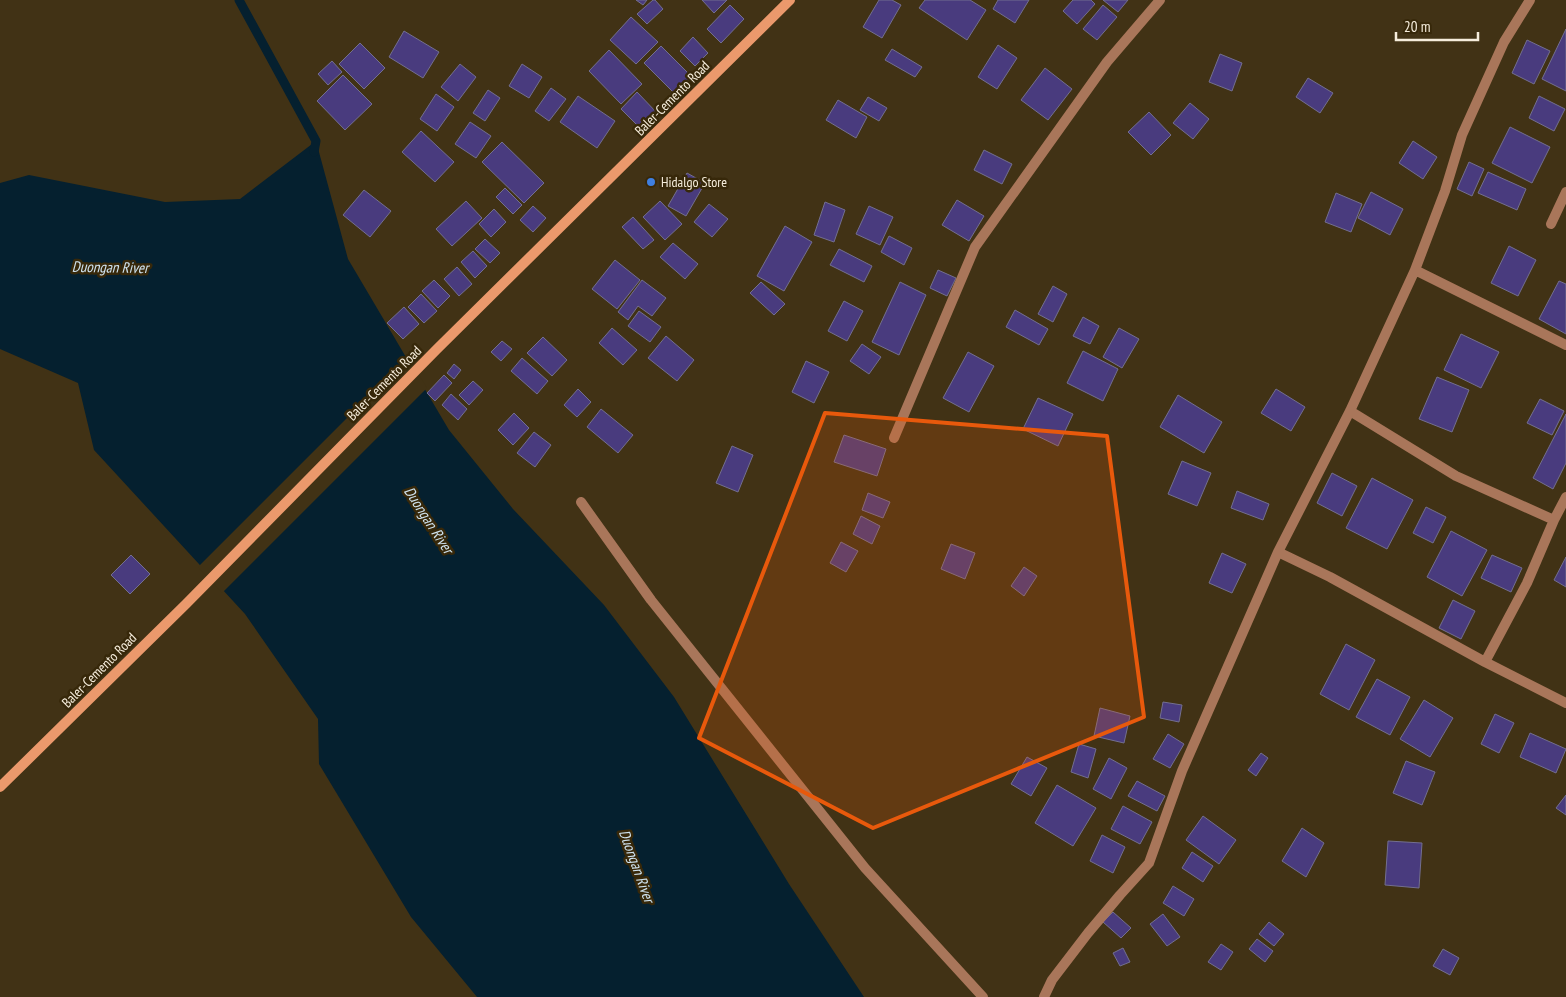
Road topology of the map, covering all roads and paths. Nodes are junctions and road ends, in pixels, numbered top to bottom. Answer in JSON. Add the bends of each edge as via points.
{"nodes":[{"id":1,"x":790,"y":0,"type":"edge"},
{"id":2,"x":1160,"y":0,"type":"edge"},
{"id":3,"x":1530,"y":0,"type":"edge"},
{"id":4,"x":1566,"y":192,"type":"edge"},
{"id":5,"x":1551,"y":224,"type":"dead end"},
{"id":6,"x":1415,"y":270,"type":"junction"},
{"id":7,"x":1566,"y":345,"type":"edge"},
{"id":8,"x":1350,"y":411,"type":"junction"},
{"id":9,"x":894,"y":438,"type":"dead end"},
{"id":10,"x":1566,"y":497,"type":"edge"},
{"id":11,"x":581,"y":502,"type":"dead end"},
{"id":12,"x":1554,"y":520,"type":"junction"},
{"id":13,"x":1278,"y":552,"type":"junction"},
{"id":14,"x":1485,"y":662,"type":"junction"},
{"id":15,"x":1566,"y":703,"type":"edge"},
{"id":16,"x":0,"y":788,"type":"edge"},
{"id":17,"x":983,"y":997,"type":"edge"},
{"id":18,"x":1044,"y":997,"type":"edge"}],
"edges":[{"from":1,"to":16,"type":"street","name":"Baler-Cemento Road"},
{"from":2,"to":9,"type":"street","via":[[1108,62],[975,247]]},
{"from":3,"to":6,"type":"street","via":[[1504,42],[1462,135]]},
{"from":4,"to":5,"type":"street"},
{"from":6,"to":7,"type":"street"},
{"from":6,"to":8,"type":"street"},
{"from":8,"to":12,"type":"street","via":[[1456,476]]},
{"from":8,"to":13,"type":"street"},
{"from":10,"to":12,"type":"street"},
{"from":11,"to":17,"type":"street","via":[[651,600],[865,868]]},
{"from":12,"to":14,"type":"street","via":[[1527,583]]},
{"from":13,"to":14,"type":"street"},
{"from":13,"to":18,"type":"street","via":[[1182,771],[1150,864],[1088,933],[1052,980]]},
{"from":14,"to":15,"type":"street"}]}
